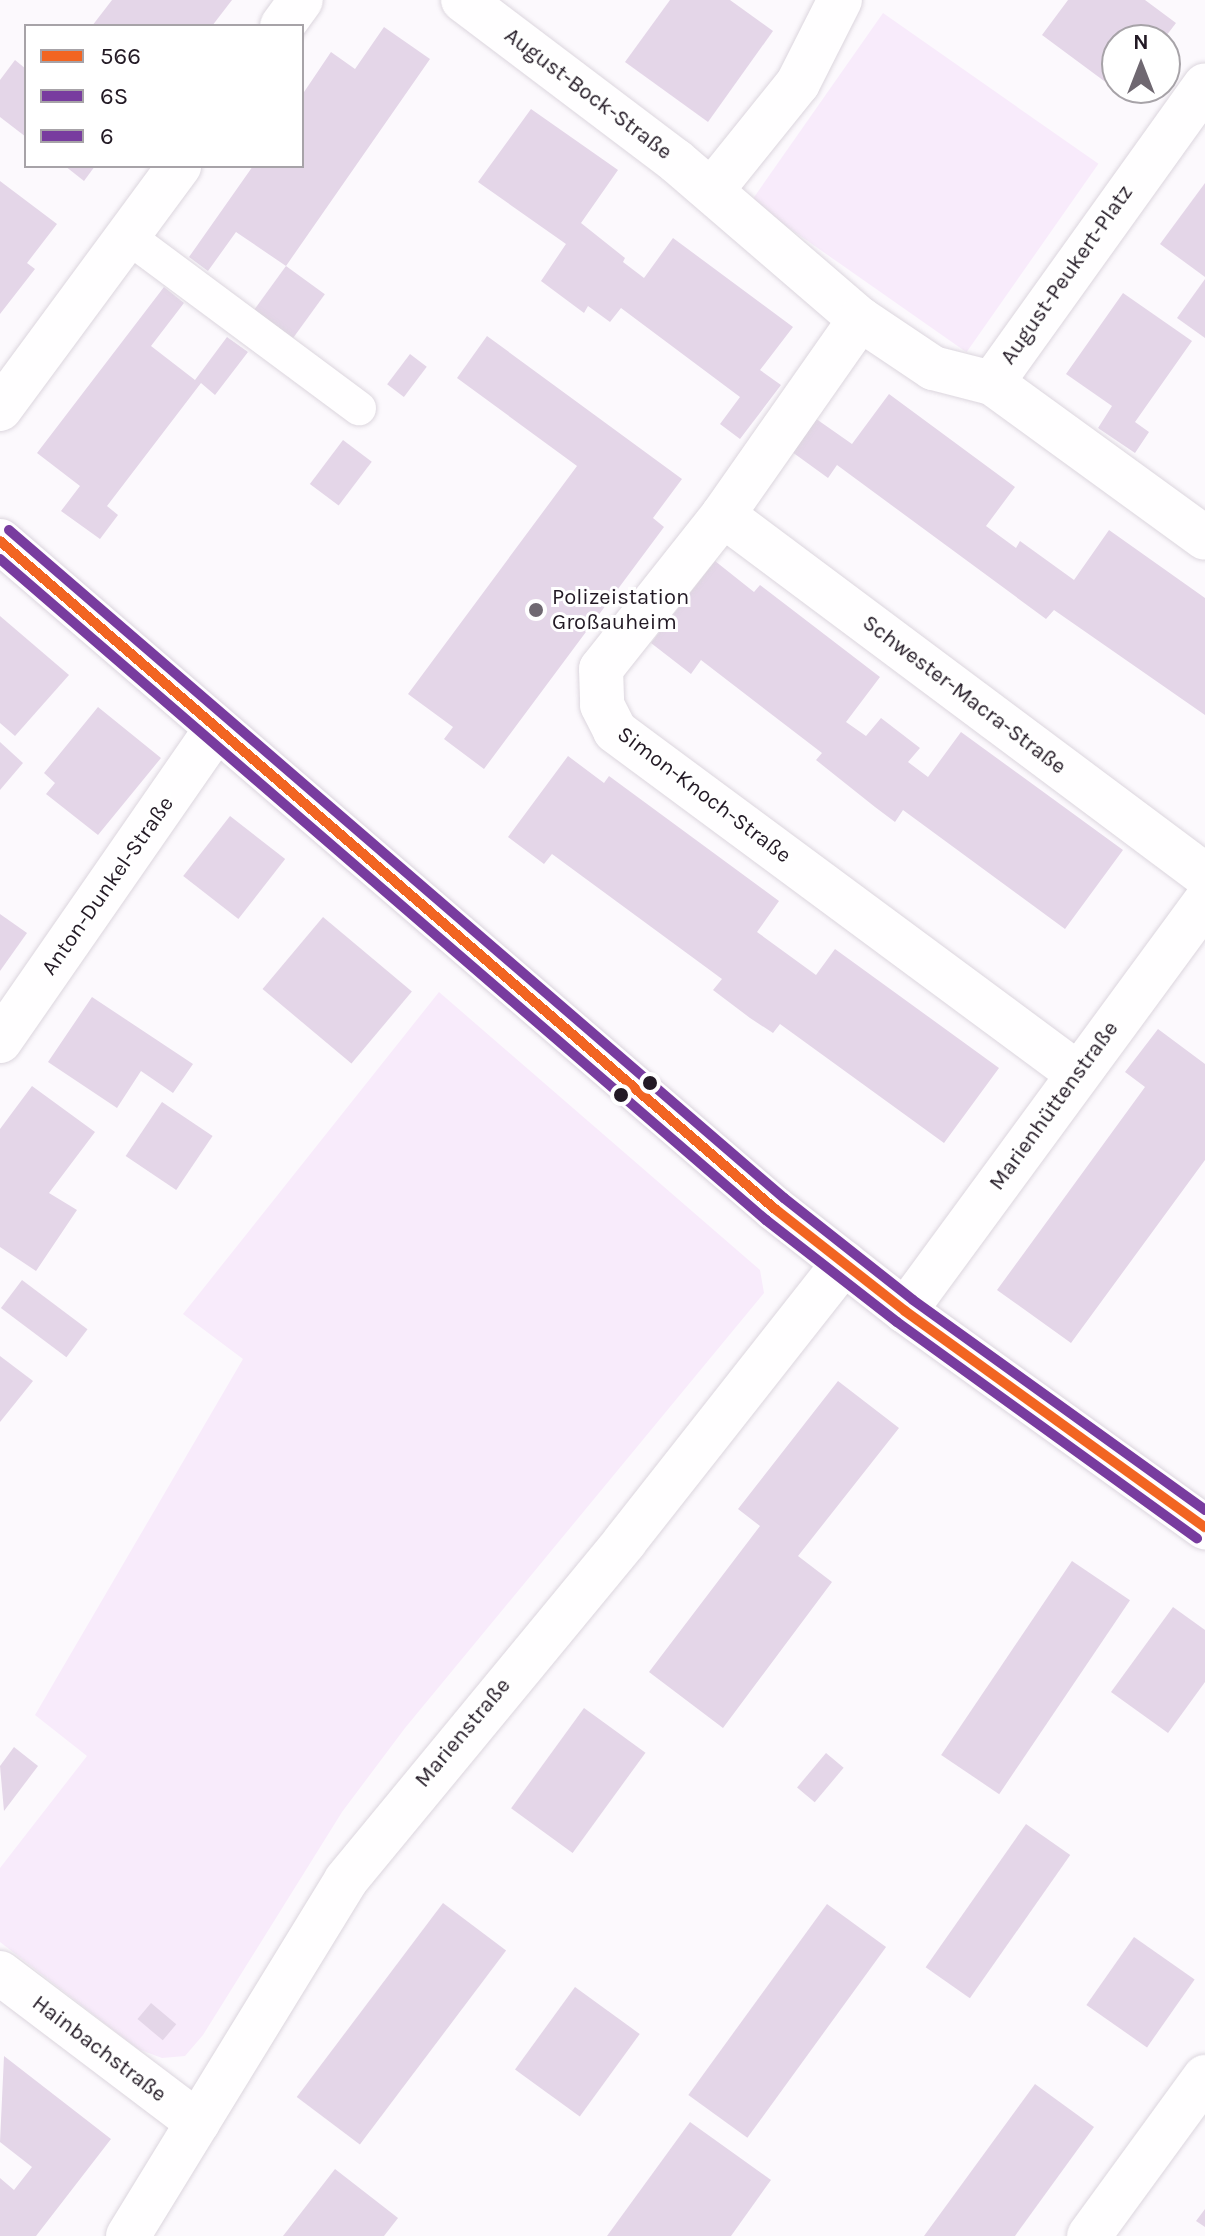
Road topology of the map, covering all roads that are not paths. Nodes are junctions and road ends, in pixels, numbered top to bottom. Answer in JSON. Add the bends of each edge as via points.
{"nodes":[{"id":1,"x":301,"y":0,"type":"edge"},
{"id":2,"x":463,"y":0,"type":"edge"},
{"id":3,"x":840,"y":0,"type":"edge"},
{"id":4,"x":283,"y":24,"type":"edge"},
{"id":5,"x":1205,"y":85,"type":"edge"},
{"id":6,"x":178,"y":168,"type":"edge"},
{"id":7,"x":712,"y":190,"type":"junction"},
{"id":8,"x":127,"y":236,"type":"junction"},
{"id":9,"x":860,"y":319,"type":"junction"},
{"id":10,"x":992,"y":383,"type":"junction"},
{"id":11,"x":359,"y":408,"type":"dead end"},
{"id":12,"x":0,"y":409,"type":"edge"},
{"id":13,"x":723,"y":515,"type":"junction"},
{"id":14,"x":1205,"y":538,"type":"edge"},
{"id":15,"x":0,"y":541,"type":"edge"},
{"id":16,"x":215,"y":731,"type":"junction"},
{"id":17,"x":1205,"y":875,"type":"edge"},
{"id":18,"x":1205,"y":902,"type":"edge"},
{"id":19,"x":0,"y":1041,"type":"edge"},
{"id":20,"x":1077,"y":1073,"type":"junction"},
{"id":21,"x":844,"y":1263,"type":"junction"},
{"id":22,"x":905,"y":1311,"type":"junction"},
{"id":23,"x":1205,"y":1527,"type":"edge"},
{"id":24,"x":0,"y":1973,"type":"edge"},
{"id":25,"x":1205,"y":2077,"type":"edge"},
{"id":26,"x":198,"y":2123,"type":"junction"},
{"id":27,"x":128,"y":2236,"type":"edge"},
{"id":28,"x":1089,"y":2236,"type":"edge"}],
"edges":[{"from":1,"to":4,"type":"street"},
{"from":2,"to":7,"type":"street","name":"August-Bock-Straße"},
{"from":3,"to":7,"type":"street","via":[[798,83]]},
{"from":5,"to":10,"type":"street","name":"August-Peukert-Platz"},
{"from":6,"to":8,"type":"street"},
{"from":7,"to":9,"type":"street","name":"August-Peukert-Platz"},
{"from":8,"to":11,"type":"lane"},
{"from":8,"to":12,"type":"street"},
{"from":9,"to":10,"type":"street","name":"August-Peukert-Platz","via":[[933,368]]},
{"from":9,"to":13,"type":"street","name":"Simon-Knoch-Straße"},
{"from":10,"to":14,"type":"street"},
{"from":13,"to":17,"type":"street","name":"Schwester-Macra-Straße"},
{"from":13,"to":20,"type":"street","name":"Simon-Knoch-Straße","via":[[601,669],[602,705],[615,731]]},
{"from":15,"to":16,"type":"street"},
{"from":16,"to":19,"type":"street","name":"Anton-Dunkel-Straße"},
{"from":16,"to":21,"type":"street","via":[[638,1096]]},
{"from":18,"to":20,"type":"street","name":"Marienhüttenstraße"},
{"from":20,"to":22,"type":"street","name":"Marienhüttenstraße"},
{"from":21,"to":22,"type":"street"},
{"from":21,"to":26,"type":"street","name":"Marienstraße","via":[[625,1541],[346,1880]]},
{"from":22,"to":23,"type":"street"},
{"from":24,"to":26,"type":"street","name":"Hainbachstraße"},
{"from":25,"to":28,"type":"street"},
{"from":26,"to":27,"type":"street","name":"Marienstraße"}]}
